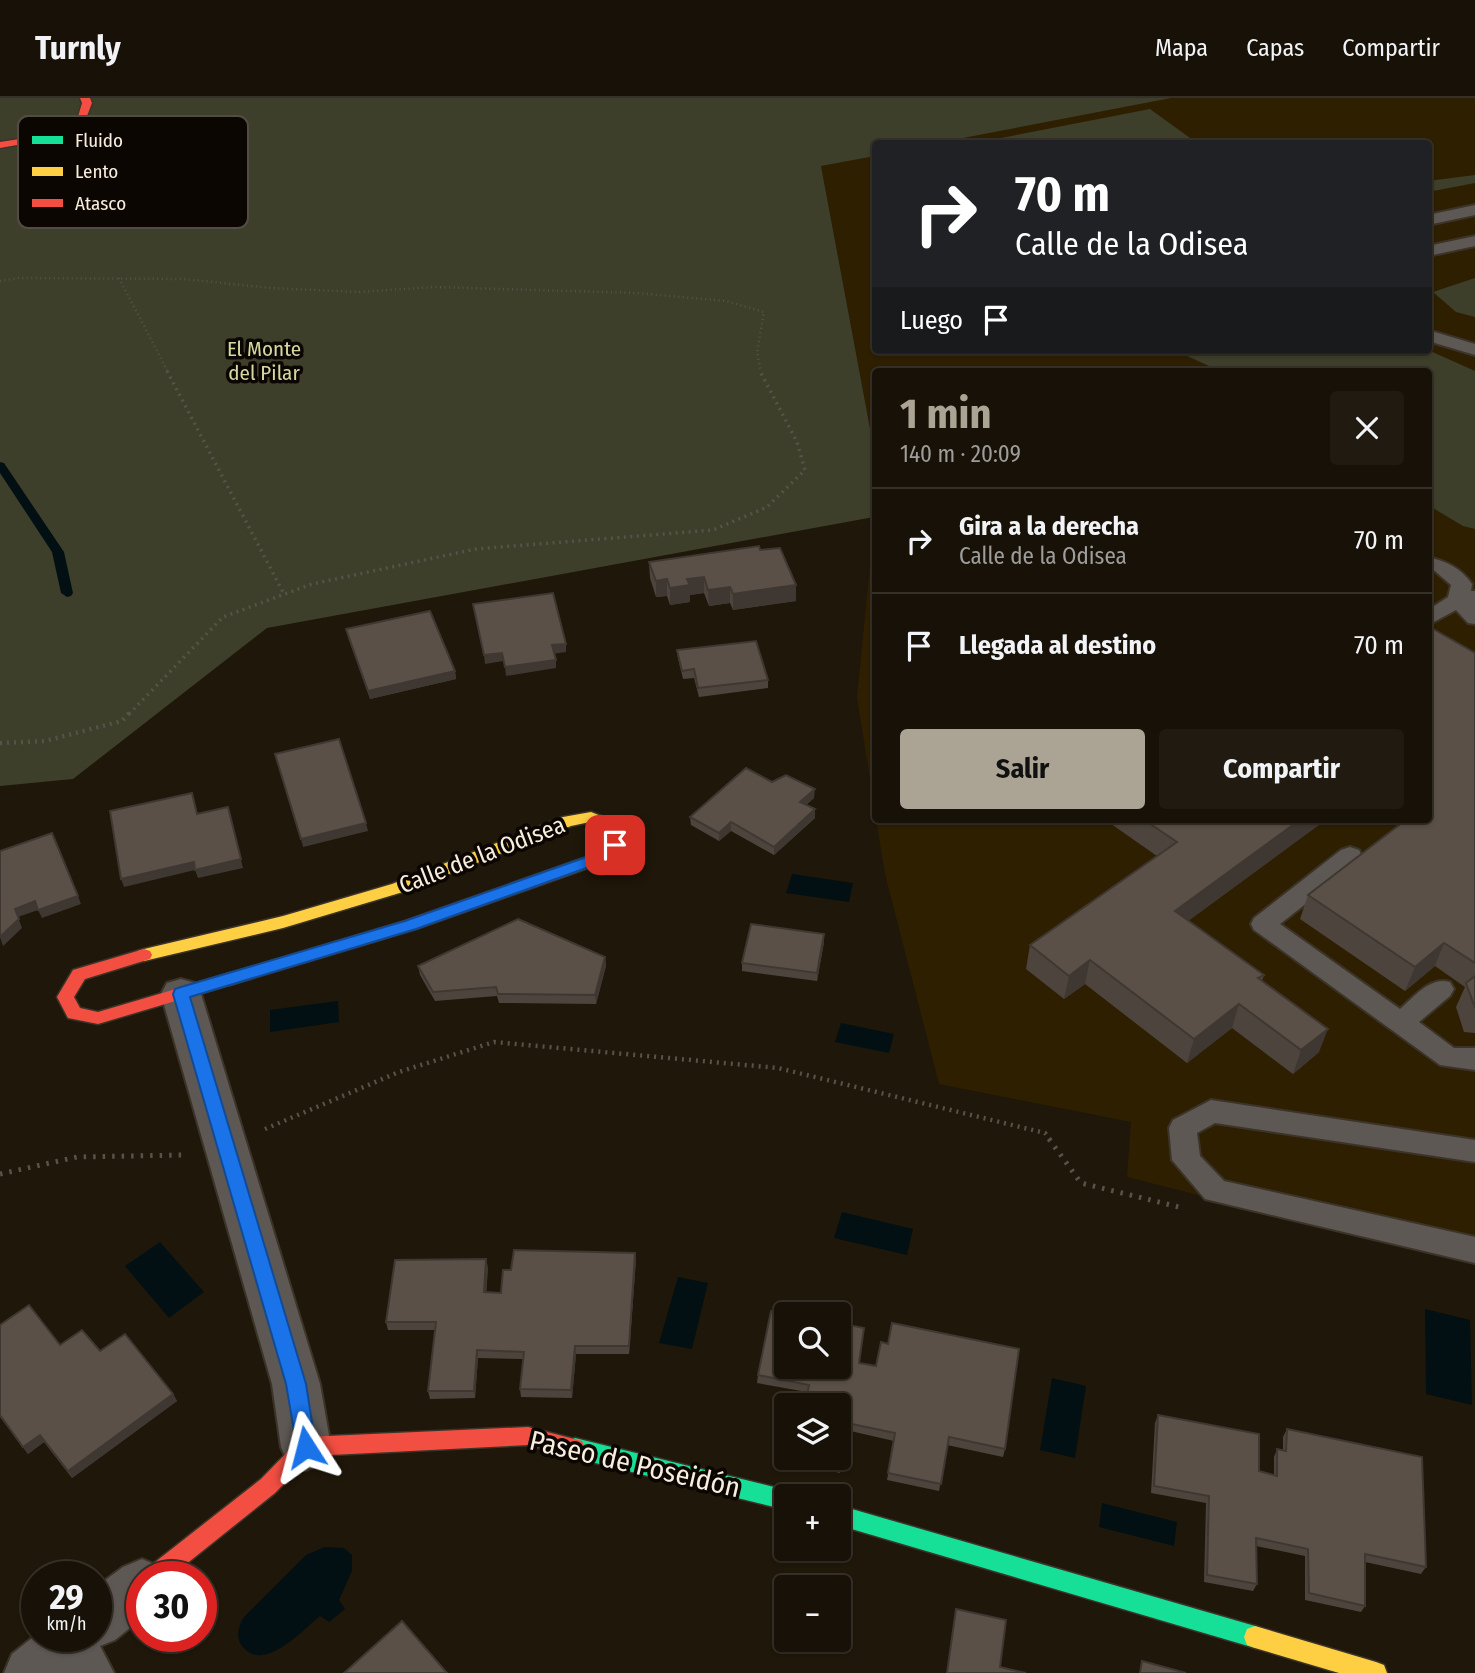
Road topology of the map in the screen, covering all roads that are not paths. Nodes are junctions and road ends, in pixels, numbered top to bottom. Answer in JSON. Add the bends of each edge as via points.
{"nodes":[{"id":1,"x":85,"y":98,"type":"edge"},
{"id":2,"x":83,"y":116,"type":"edge"},
{"id":3,"x":18,"y":143,"type":"edge"},
{"id":4,"x":0,"y":145,"type":"edge"},
{"id":5,"x":1475,"y":211,"type":"edge"},
{"id":6,"x":1432,"y":219,"type":"edge"},
{"id":7,"x":1475,"y":241,"type":"edge"},
{"id":8,"x":1432,"y":250,"type":"edge"},
{"id":9,"x":1432,"y":336,"type":"edge"},
{"id":10,"x":1475,"y":351,"type":"edge"},
{"id":11,"x":1432,"y":564,"type":"edge"},
{"id":12,"x":1466,"y":598,"type":"edge"},
{"id":13,"x":1432,"y":617,"type":"edge"},
{"id":14,"x":1475,"y":618,"type":"edge"},
{"id":15,"x":1350,"y":856,"type":"dead end"},
{"id":16,"x":1441,"y":989,"type":"dead end"},
{"id":17,"x":181,"y":994,"type":"junction"},
{"id":18,"x":1400,"y":1023,"type":"junction"},
{"id":19,"x":1475,"y":1059,"type":"edge"},
{"id":20,"x":1475,"y":1151,"type":"edge"},
{"id":21,"x":1475,"y":1250,"type":"edge"},
{"id":22,"x":306,"y":1447,"type":"junction"},
{"id":23,"x":774,"y":1497,"type":"edge"},
{"id":24,"x":851,"y":1519,"type":"edge"},
{"id":25,"x":173,"y":1561,"type":"edge"},
{"id":26,"x":126,"y":1600,"type":"edge"},
{"id":27,"x":112,"y":1612,"type":"edge"},
{"id":28,"x":1376,"y":1673,"type":"edge"}],
"edges":[{"from":1,"to":2,"type":"street"},
{"from":3,"to":4,"type":"street"},
{"from":5,"to":6,"type":"lane"},
{"from":7,"to":8,"type":"lane"},
{"from":9,"to":10,"type":"lane"},
{"from":11,"to":12,"type":"lane","via":[[1442,566],[1462,583]]},
{"from":12,"to":13,"type":"lane"},
{"from":12,"to":14,"type":"lane"},
{"from":15,"to":18,"type":"lane","via":[[1263,924]]},
{"from":16,"to":18,"type":"lane"},
{"from":17,"to":17,"type":"street","name":"Calle de la Odisea","via":[[410,925],[600,858],[615,845],[614,827],[592,817],[568,821],[397,888],[283,922],[109,963],[79,974],[65,997],[74,1013],[98,1018]]},
{"from":17,"to":22,"type":"street","via":[[296,1384]]},
{"from":18,"to":19,"type":"lane","via":[[1449,1058]]},
{"from":20,"to":21,"type":"lane","via":[[1211,1111],[1183,1128],[1186,1160],[1215,1191]]},
{"from":22,"to":23,"type":"street","name":"Paseo de Poseidón","via":[[527,1436]]},
{"from":22,"to":25,"type":"street","via":[[268,1486]]},
{"from":24,"to":28,"type":"street"},
{"from":26,"to":27,"type":"street"}]}
